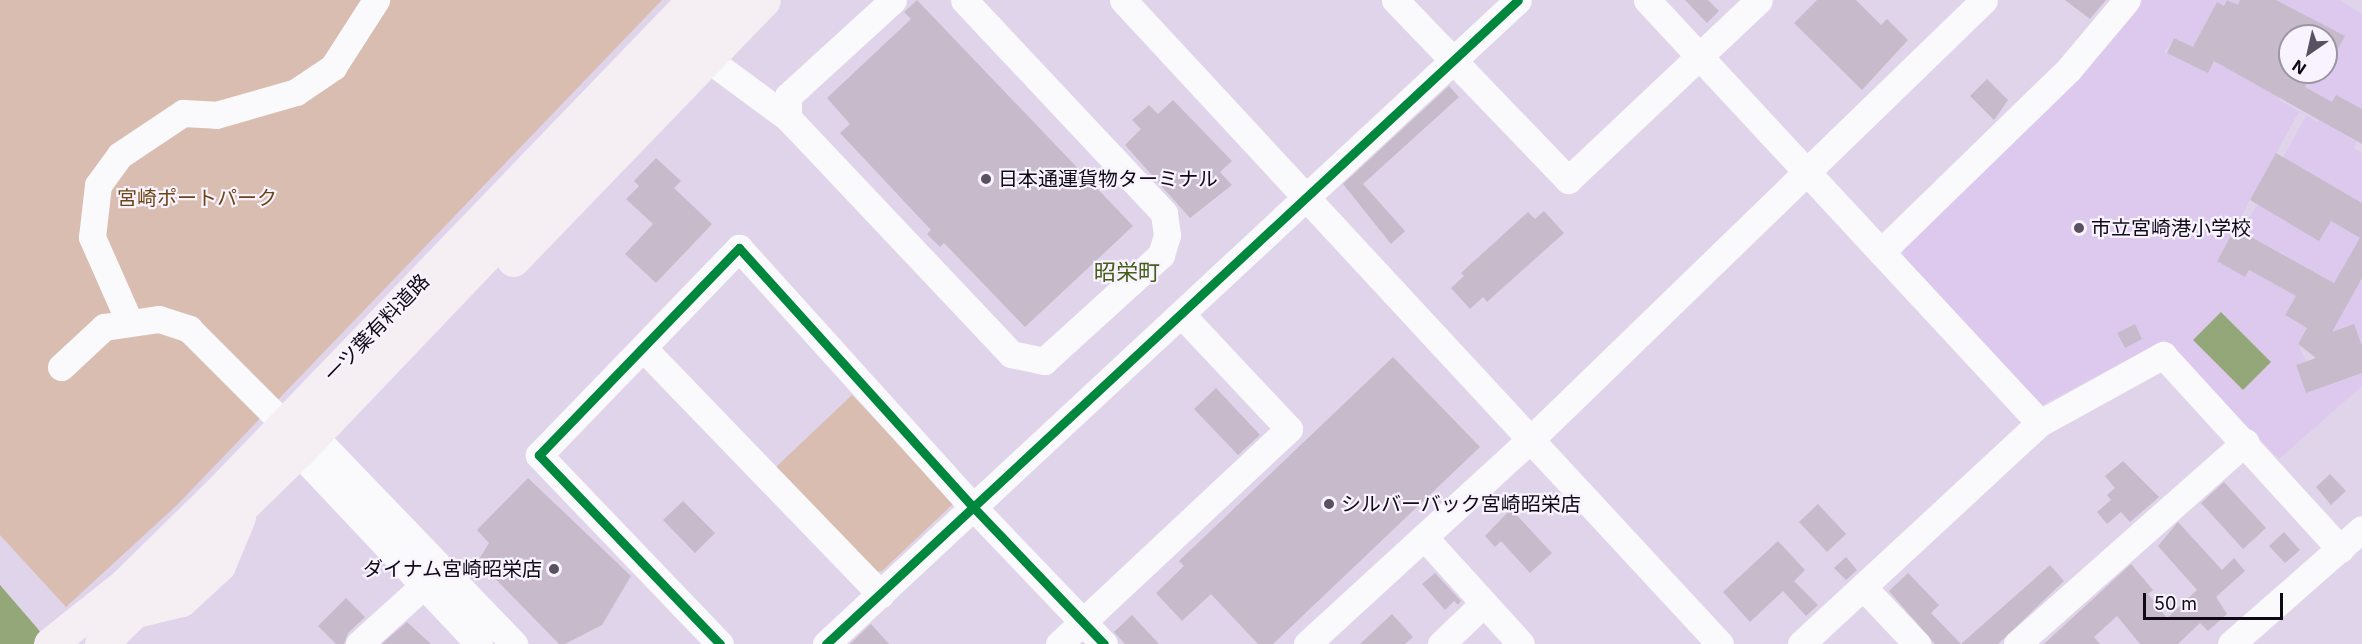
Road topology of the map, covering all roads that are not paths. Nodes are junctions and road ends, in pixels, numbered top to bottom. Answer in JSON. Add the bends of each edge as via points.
{"nodes":[{"id":1,"x":376,"y":0,"type":"edge"},
{"id":2,"x":693,"y":0,"type":"edge"},
{"id":3,"x":730,"y":0,"type":"edge"},
{"id":4,"x":764,"y":0,"type":"edge"},
{"id":5,"x":893,"y":0,"type":"edge"},
{"id":6,"x":964,"y":0,"type":"edge"},
{"id":7,"x":1123,"y":0,"type":"edge"},
{"id":8,"x":1395,"y":0,"type":"edge"},
{"id":9,"x":1518,"y":0,"type":"edge"},
{"id":10,"x":1647,"y":0,"type":"edge"},
{"id":11,"x":1759,"y":0,"type":"edge"},
{"id":12,"x":1984,"y":0,"type":"edge"},
{"id":13,"x":2127,"y":0,"type":"edge"},
{"id":14,"x":1700,"y":57,"type":"junction"},
{"id":15,"x":708,"y":59,"type":"junction"},
{"id":16,"x":1452,"y":62,"type":"junction"},
{"id":17,"x":788,"y":118,"type":"junction"},
{"id":18,"x":1806,"y":171,"type":"junction"},
{"id":19,"x":1307,"y":198,"type":"junction"},
{"id":20,"x":1881,"y":252,"type":"junction"},
{"id":21,"x":1182,"y":315,"type":"junction"},
{"id":22,"x":129,"y":321,"type":"junction"},
{"id":23,"x":418,"y":327,"type":"junction"},
{"id":24,"x":644,"y":349,"type":"junction"},
{"id":25,"x":61,"y":367,"type":"dead end"},
{"id":26,"x":2040,"y":423,"type":"junction"},
{"id":27,"x":299,"y":437,"type":"junction"},
{"id":28,"x":1530,"y":440,"type":"junction"},
{"id":29,"x":2245,"y":442,"type":"junction"},
{"id":30,"x":974,"y":508,"type":"junction"},
{"id":31,"x":2362,"y":529,"type":"edge"},
{"id":32,"x":1424,"y":537,"type":"junction"},
{"id":33,"x":2340,"y":549,"type":"junction"},
{"id":34,"x":423,"y":586,"type":"junction"},
{"id":35,"x":1863,"y":587,"type":"junction"},
{"id":36,"x":880,"y":594,"type":"junction"},
{"id":37,"x":1484,"y":603,"type":"junction"},
{"id":38,"x":1083,"y":622,"type":"junction"},
{"id":39,"x":89,"y":639,"type":"edge"},
{"id":40,"x":2245,"y":640,"type":"edge"},
{"id":41,"x":359,"y":644,"type":"edge"},
{"id":42,"x":479,"y":644,"type":"edge"},
{"id":43,"x":514,"y":644,"type":"edge"},
{"id":44,"x":720,"y":644,"type":"edge"},
{"id":45,"x":826,"y":644,"type":"edge"},
{"id":46,"x":1059,"y":644,"type":"edge"},
{"id":47,"x":1104,"y":644,"type":"edge"},
{"id":48,"x":1307,"y":644,"type":"edge"},
{"id":49,"x":1441,"y":644,"type":"edge"},
{"id":50,"x":1521,"y":644,"type":"edge"},
{"id":51,"x":1720,"y":644,"type":"edge"},
{"id":52,"x":1801,"y":644,"type":"edge"},
{"id":53,"x":1917,"y":644,"type":"edge"},
{"id":54,"x":2017,"y":644,"type":"edge"}],
"edges":[{"from":1,"to":22,"type":"street","via":[[333,67],[296,92],[216,115],[183,113],[120,155],[98,185],[92,237]]},
{"from":2,"to":27,"type":"main road","name":"一ツ葉有料道路"},
{"from":3,"to":23,"type":"main road","name":"一ツ葉有料道路"},
{"from":4,"to":15,"type":"main road"},
{"from":5,"to":17,"type":"street","via":[[788,96]]},
{"from":6,"to":17,"type":"street","via":[[1164,213],[1167,235],[1161,255],[1044,361],[1011,354]]},
{"from":7,"to":19,"type":"street"},
{"from":8,"to":16,"type":"street"},
{"from":9,"to":16,"type":"street"},
{"from":10,"to":14,"type":"street"},
{"from":11,"to":14,"type":"street"},
{"from":12,"to":18,"type":"street"},
{"from":13,"to":20,"type":"street","via":[[2069,69]]},
{"from":14,"to":16,"type":"street","via":[[1568,180]]},
{"from":14,"to":18,"type":"street"},
{"from":15,"to":17,"type":"street"},
{"from":15,"to":23,"type":"main road","via":[[457,317]]},
{"from":16,"to":19,"type":"street"},
{"from":18,"to":20,"type":"street"},
{"from":18,"to":28,"type":"street"},
{"from":19,"to":21,"type":"street"},
{"from":19,"to":28,"type":"street"},
{"from":20,"to":26,"type":"street"},
{"from":21,"to":30,"type":"street"},
{"from":21,"to":38,"type":"street","via":[[1289,429]]},
{"from":22,"to":25,"type":"street","via":[[104,327]]},
{"from":22,"to":27,"type":"street","via":[[159,319],[189,328]]},
{"from":23,"to":27,"type":"main road","name":"一ツ葉有料道路"},
{"from":24,"to":30,"type":"street","via":[[739,248]]},
{"from":24,"to":36,"type":"street"},
{"from":24,"to":44,"type":"street","via":[[539,455]]},
{"from":26,"to":29,"type":"street","via":[[2163,355]]},
{"from":26,"to":35,"type":"street"},
{"from":27,"to":34,"type":"street"},
{"from":27,"to":39,"type":"main road","name":"一ツ葉有料道路","via":[[244,505],[134,612]]},
{"from":27,"to":39,"type":"main road","name":"一ツ葉有料道路","via":[[123,586]]},
{"from":27,"to":43,"type":"street"},
{"from":28,"to":32,"type":"street"},
{"from":28,"to":51,"type":"street"},
{"from":29,"to":33,"type":"street"},
{"from":29,"to":54,"type":"street"},
{"from":30,"to":36,"type":"street"},
{"from":30,"to":38,"type":"street"},
{"from":31,"to":33,"type":"street"},
{"from":32,"to":37,"type":"street"},
{"from":32,"to":48,"type":"street"},
{"from":33,"to":40,"type":"street"},
{"from":34,"to":41,"type":"street"},
{"from":34,"to":42,"type":"street"},
{"from":35,"to":52,"type":"street"},
{"from":35,"to":53,"type":"street"},
{"from":36,"to":45,"type":"street"},
{"from":37,"to":49,"type":"street"},
{"from":37,"to":50,"type":"street"},
{"from":38,"to":46,"type":"street"},
{"from":38,"to":47,"type":"street"}]}
